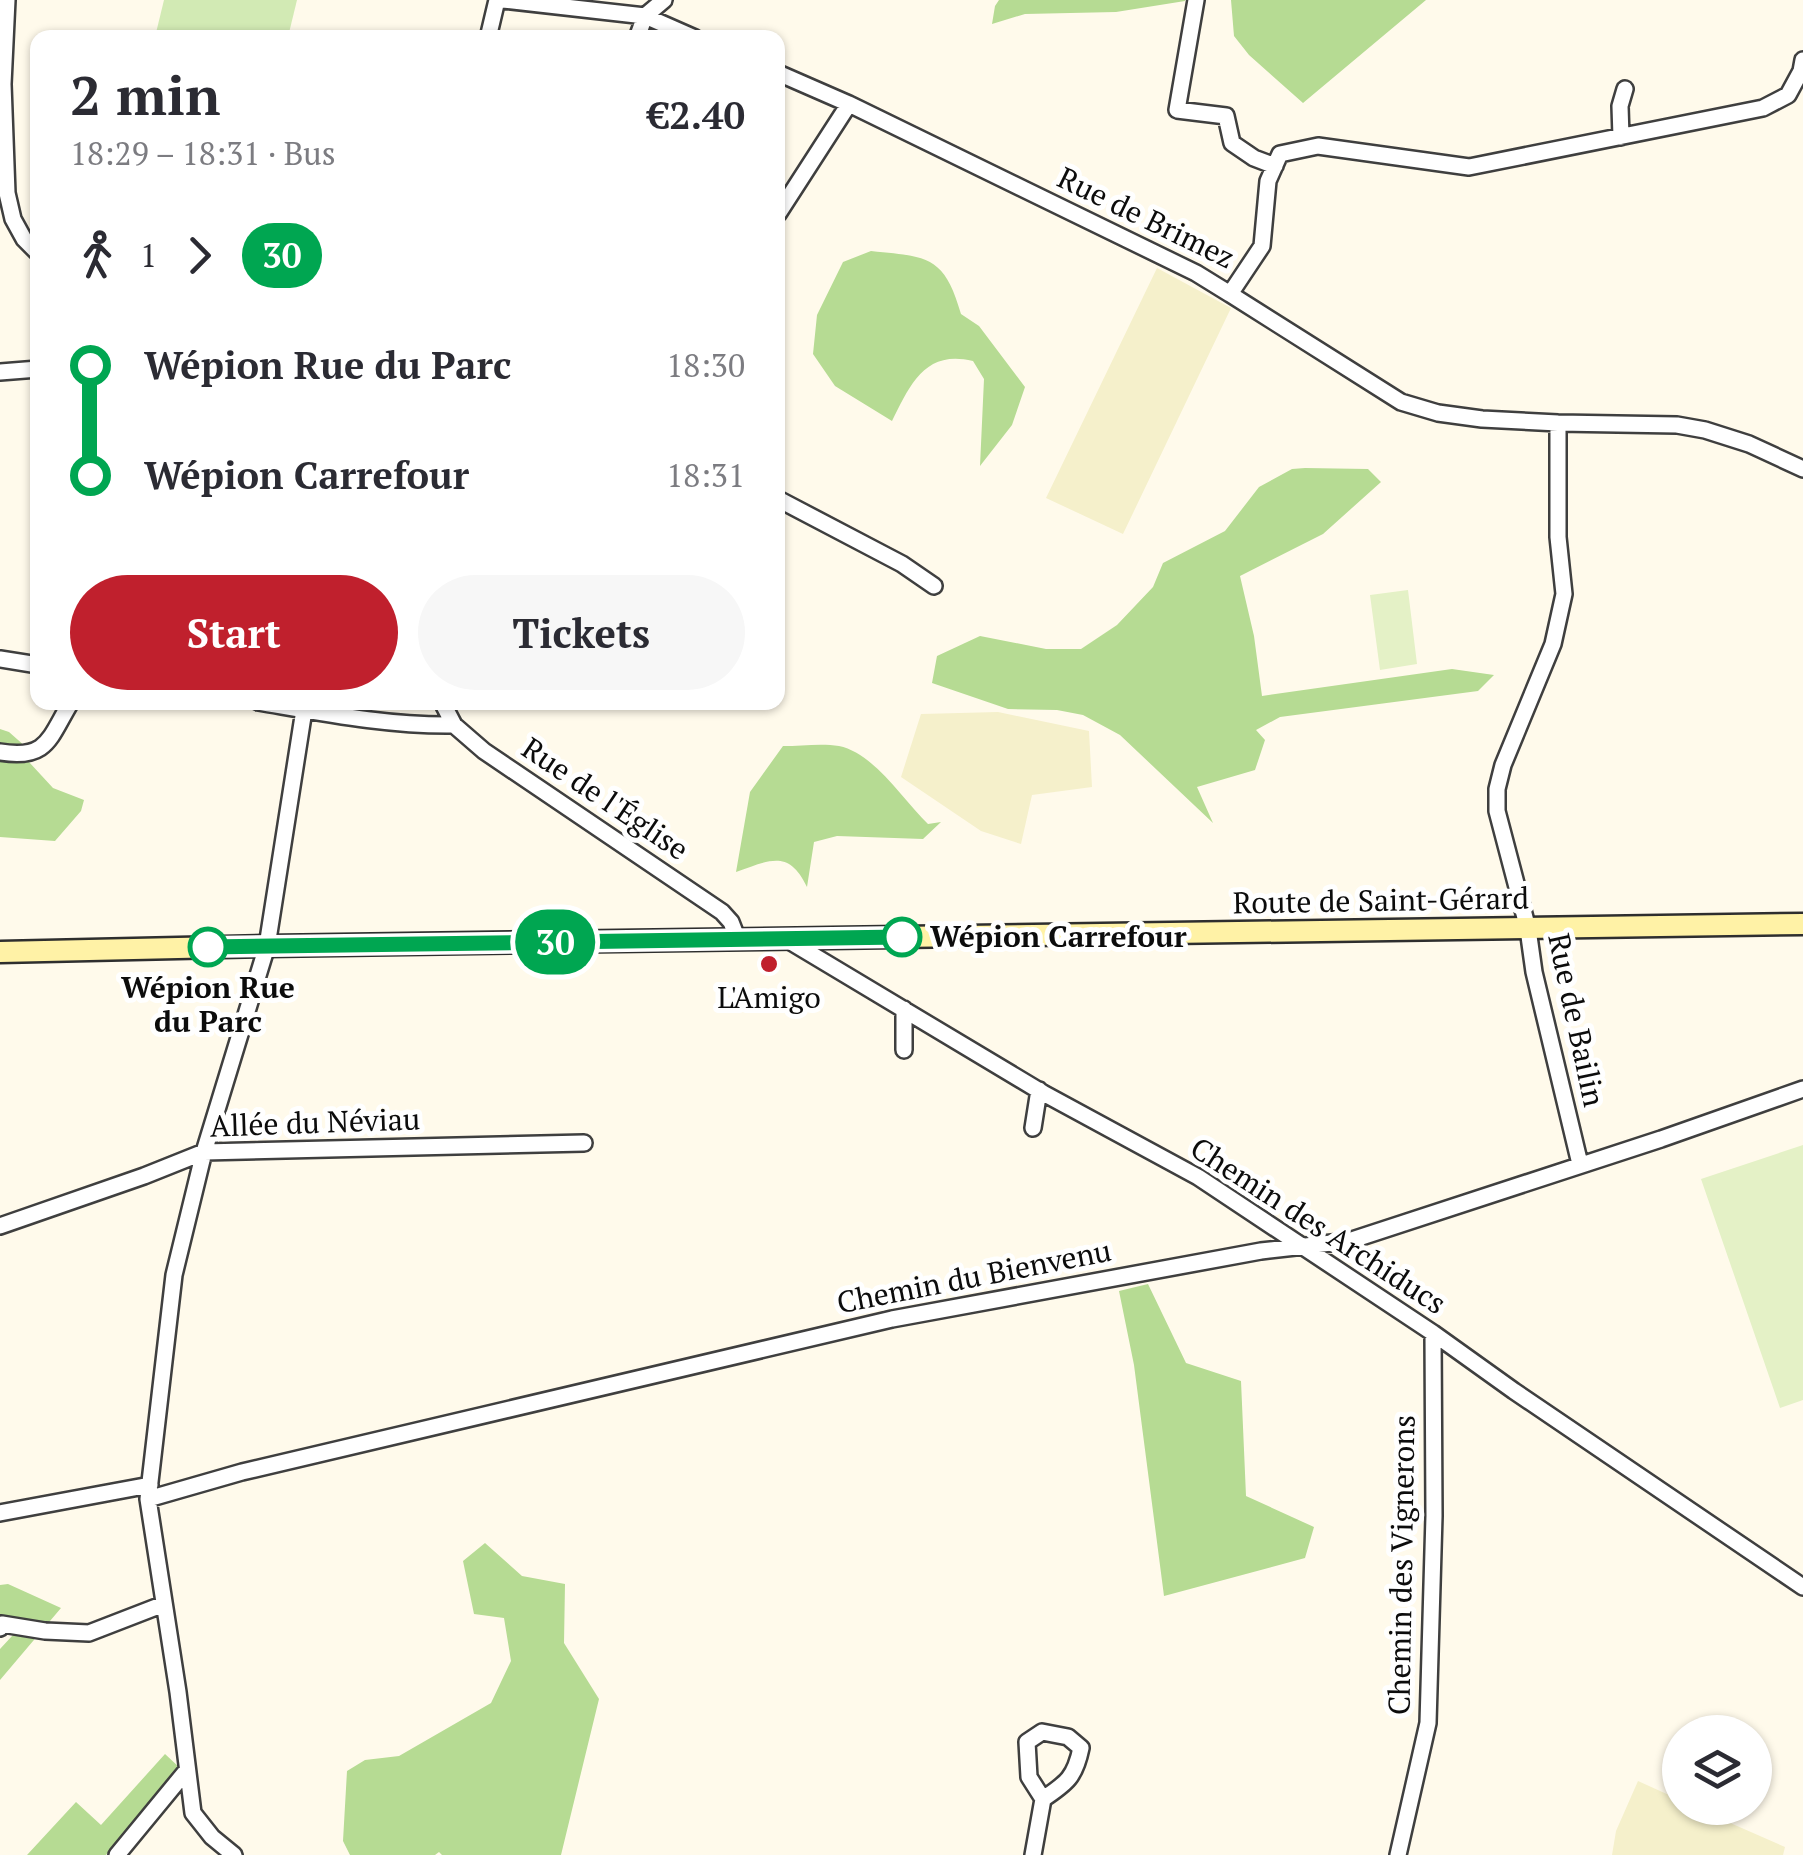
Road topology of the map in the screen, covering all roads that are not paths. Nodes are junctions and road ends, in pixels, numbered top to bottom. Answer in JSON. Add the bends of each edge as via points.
{"nodes":[{"id":1,"x":7,"y":0,"type":"edge"},
{"id":2,"x":500,"y":0,"type":"edge"},
{"id":3,"x":664,"y":0,"type":"edge"},
{"id":4,"x":1196,"y":0,"type":"edge"},
{"id":5,"x":645,"y":16,"type":"junction"},
{"id":6,"x":491,"y":30,"type":"edge"},
{"id":7,"x":640,"y":30,"type":"edge"},
{"id":8,"x":677,"y":30,"type":"edge"},
{"id":9,"x":1803,"y":60,"type":"edge"},
{"id":10,"x":785,"y":76,"type":"edge"},
{"id":11,"x":1625,"y":89,"type":"dead end"},
{"id":12,"x":2,"y":92,"type":"edge"},
{"id":13,"x":849,"y":104,"type":"junction"},
{"id":14,"x":1621,"y":137,"type":"junction"},
{"id":15,"x":1275,"y":166,"type":"junction"},
{"id":16,"x":785,"y":203,"type":"edge"},
{"id":17,"x":30,"y":246,"type":"edge"},
{"id":18,"x":1230,"y":294,"type":"junction"},
{"id":19,"x":30,"y":370,"type":"edge"},
{"id":20,"x":0,"y":372,"type":"edge"},
{"id":21,"x":1558,"y":423,"type":"junction"},
{"id":22,"x":1803,"y":469,"type":"edge"},
{"id":23,"x":785,"y":502,"type":"edge"},
{"id":24,"x":934,"y":586,"type":"dead end"},
{"id":25,"x":0,"y":658,"type":"edge"},
{"id":26,"x":30,"y":664,"type":"edge"},
{"id":27,"x":66,"y":710,"type":"edge"},
{"id":28,"x":304,"y":710,"type":"joint"},
{"id":29,"x":446,"y":710,"type":"edge"},
{"id":30,"x":454,"y":725,"type":"junction"},
{"id":31,"x":0,"y":752,"type":"edge"},
{"id":32,"x":1803,"y":924,"type":"edge"},
{"id":33,"x":1528,"y":928,"type":"junction"},
{"id":34,"x":786,"y":939,"type":"junction"},
{"id":35,"x":738,"y":940,"type":"junction"},
{"id":36,"x":267,"y":946,"type":"junction"},
{"id":37,"x":0,"y":952,"type":"edge"},
{"id":38,"x":904,"y":1009,"type":"junction"},
{"id":39,"x":904,"y":1050,"type":"dead end"},
{"id":40,"x":1803,"y":1089,"type":"edge"},
{"id":41,"x":1039,"y":1090,"type":"junction"},
{"id":42,"x":1033,"y":1128,"type":"dead end"},
{"id":43,"x":584,"y":1142,"type":"dead end"},
{"id":44,"x":204,"y":1152,"type":"junction"},
{"id":45,"x":1580,"y":1164,"type":"junction"},
{"id":46,"x":0,"y":1226,"type":"edge"},
{"id":47,"x":1301,"y":1246,"type":"junction"},
{"id":48,"x":1433,"y":1333,"type":"junction"},
{"id":49,"x":149,"y":1492,"type":"junction"},
{"id":50,"x":0,"y":1513,"type":"edge"},
{"id":51,"x":1803,"y":1587,"type":"edge"},
{"id":52,"x":164,"y":1604,"type":"junction"},
{"id":53,"x":0,"y":1628,"type":"edge"},
{"id":54,"x":187,"y":1770,"type":"junction"},
{"id":55,"x":1043,"y":1799,"type":"junction"},
{"id":56,"x":117,"y":1855,"type":"edge"},
{"id":57,"x":234,"y":1855,"type":"edge"},
{"id":58,"x":1033,"y":1855,"type":"edge"},
{"id":59,"x":1398,"y":1855,"type":"edge"}],
"edges":[{"from":1,"to":12,"type":"street"},
{"from":2,"to":5,"type":"street"},
{"from":2,"to":6,"type":"street"},
{"from":3,"to":5,"type":"street"},
{"from":4,"to":15,"type":"street","via":[[1177,110],[1226,116],[1232,144]]},
{"from":5,"to":7,"type":"street"},
{"from":5,"to":8,"type":"street"},
{"from":9,"to":14,"type":"street","via":[[1788,95],[1763,108]]},
{"from":10,"to":13,"type":"street","name":"Rue de Brimez"},
{"from":11,"to":14,"type":"street"},
{"from":12,"to":17,"type":"street","via":[[7,192]]},
{"from":13,"to":16,"type":"street"},
{"from":13,"to":18,"type":"street","name":"Rue de Brimez"},
{"from":14,"to":15,"type":"street","via":[[1469,167],[1318,146],[1280,154]]},
{"from":15,"to":18,"type":"street","name":"Rue de Brimez","via":[[1262,246]]},
{"from":18,"to":21,"type":"street","via":[[1401,402],[1452,415]]},
{"from":19,"to":20,"type":"street"},
{"from":21,"to":22,"type":"street","via":[[1704,430]]},
{"from":21,"to":33,"type":"street","name":"Rue de Bailin","via":[[1564,594],[1553,644],[1497,789]]},
{"from":23,"to":24,"type":"street"},
{"from":25,"to":26,"type":"street"},
{"from":27,"to":31,"type":"street","via":[[44,748]]},
{"from":28,"to":30,"type":"street"},
{"from":28,"to":36,"type":"street"},
{"from":29,"to":30,"type":"street","name":"Rue de l'Église"},
{"from":30,"to":35,"type":"street","name":"Rue de l'Église","via":[[711,904],[731,922]]},
{"from":32,"to":33,"type":"main road","name":"Route de Saint-Gérard"},
{"from":33,"to":34,"type":"main road","name":"Route de Saint-Gérard"},
{"from":33,"to":45,"type":"street","name":"Rue de Bailin"},
{"from":34,"to":35,"type":"main road","name":"Route de Saint-Gérard"},
{"from":34,"to":38,"type":"street","name":"Chemin des Archiducs"},
{"from":35,"to":36,"type":"main road","name":"Route de Saint-Gérard"},
{"from":36,"to":37,"type":"main road","name":"Route de Saint-Gérard"},
{"from":36,"to":44,"type":"street"},
{"from":38,"to":39,"type":"street"},
{"from":38,"to":41,"type":"street","name":"Chemin des Archiducs"},
{"from":40,"to":45,"type":"street","name":"Chemin du Bienvenu"},
{"from":41,"to":42,"type":"street"},
{"from":41,"to":47,"type":"street","name":"Chemin des Archiducs","via":[[1198,1177]]},
{"from":43,"to":44,"type":"street","name":"Allée du Néviau"},
{"from":44,"to":46,"type":"street","name":"Allée du Néviau"},
{"from":44,"to":49,"type":"street","via":[[174,1275]]},
{"from":45,"to":47,"type":"street","name":"Chemin du Bienvenu","via":[[1349,1242]]},
{"from":47,"to":48,"type":"street","name":"Chemin des Archiducs"},
{"from":47,"to":49,"type":"street","name":"Chemin du Bienvenu","via":[[892,1319]]},
{"from":48,"to":51,"type":"street","name":"Chemin des Archiducs"},
{"from":48,"to":59,"type":"street","name":"Chemin des Vignerons","via":[[1428,1723]]},
{"from":49,"to":50,"type":"street","name":"Chemin du Bienvenu"},
{"from":49,"to":52,"type":"street"},
{"from":52,"to":53,"type":"street","via":[[88,1633]]},
{"from":52,"to":54,"type":"street"},
{"from":54,"to":56,"type":"street"},
{"from":54,"to":57,"type":"street","via":[[193,1813]]},
{"from":55,"to":55,"type":"street","via":[[1030,1777],[1027,1742],[1042,1732],[1068,1737],[1081,1748],[1066,1784]]},
{"from":55,"to":58,"type":"street"}]}
